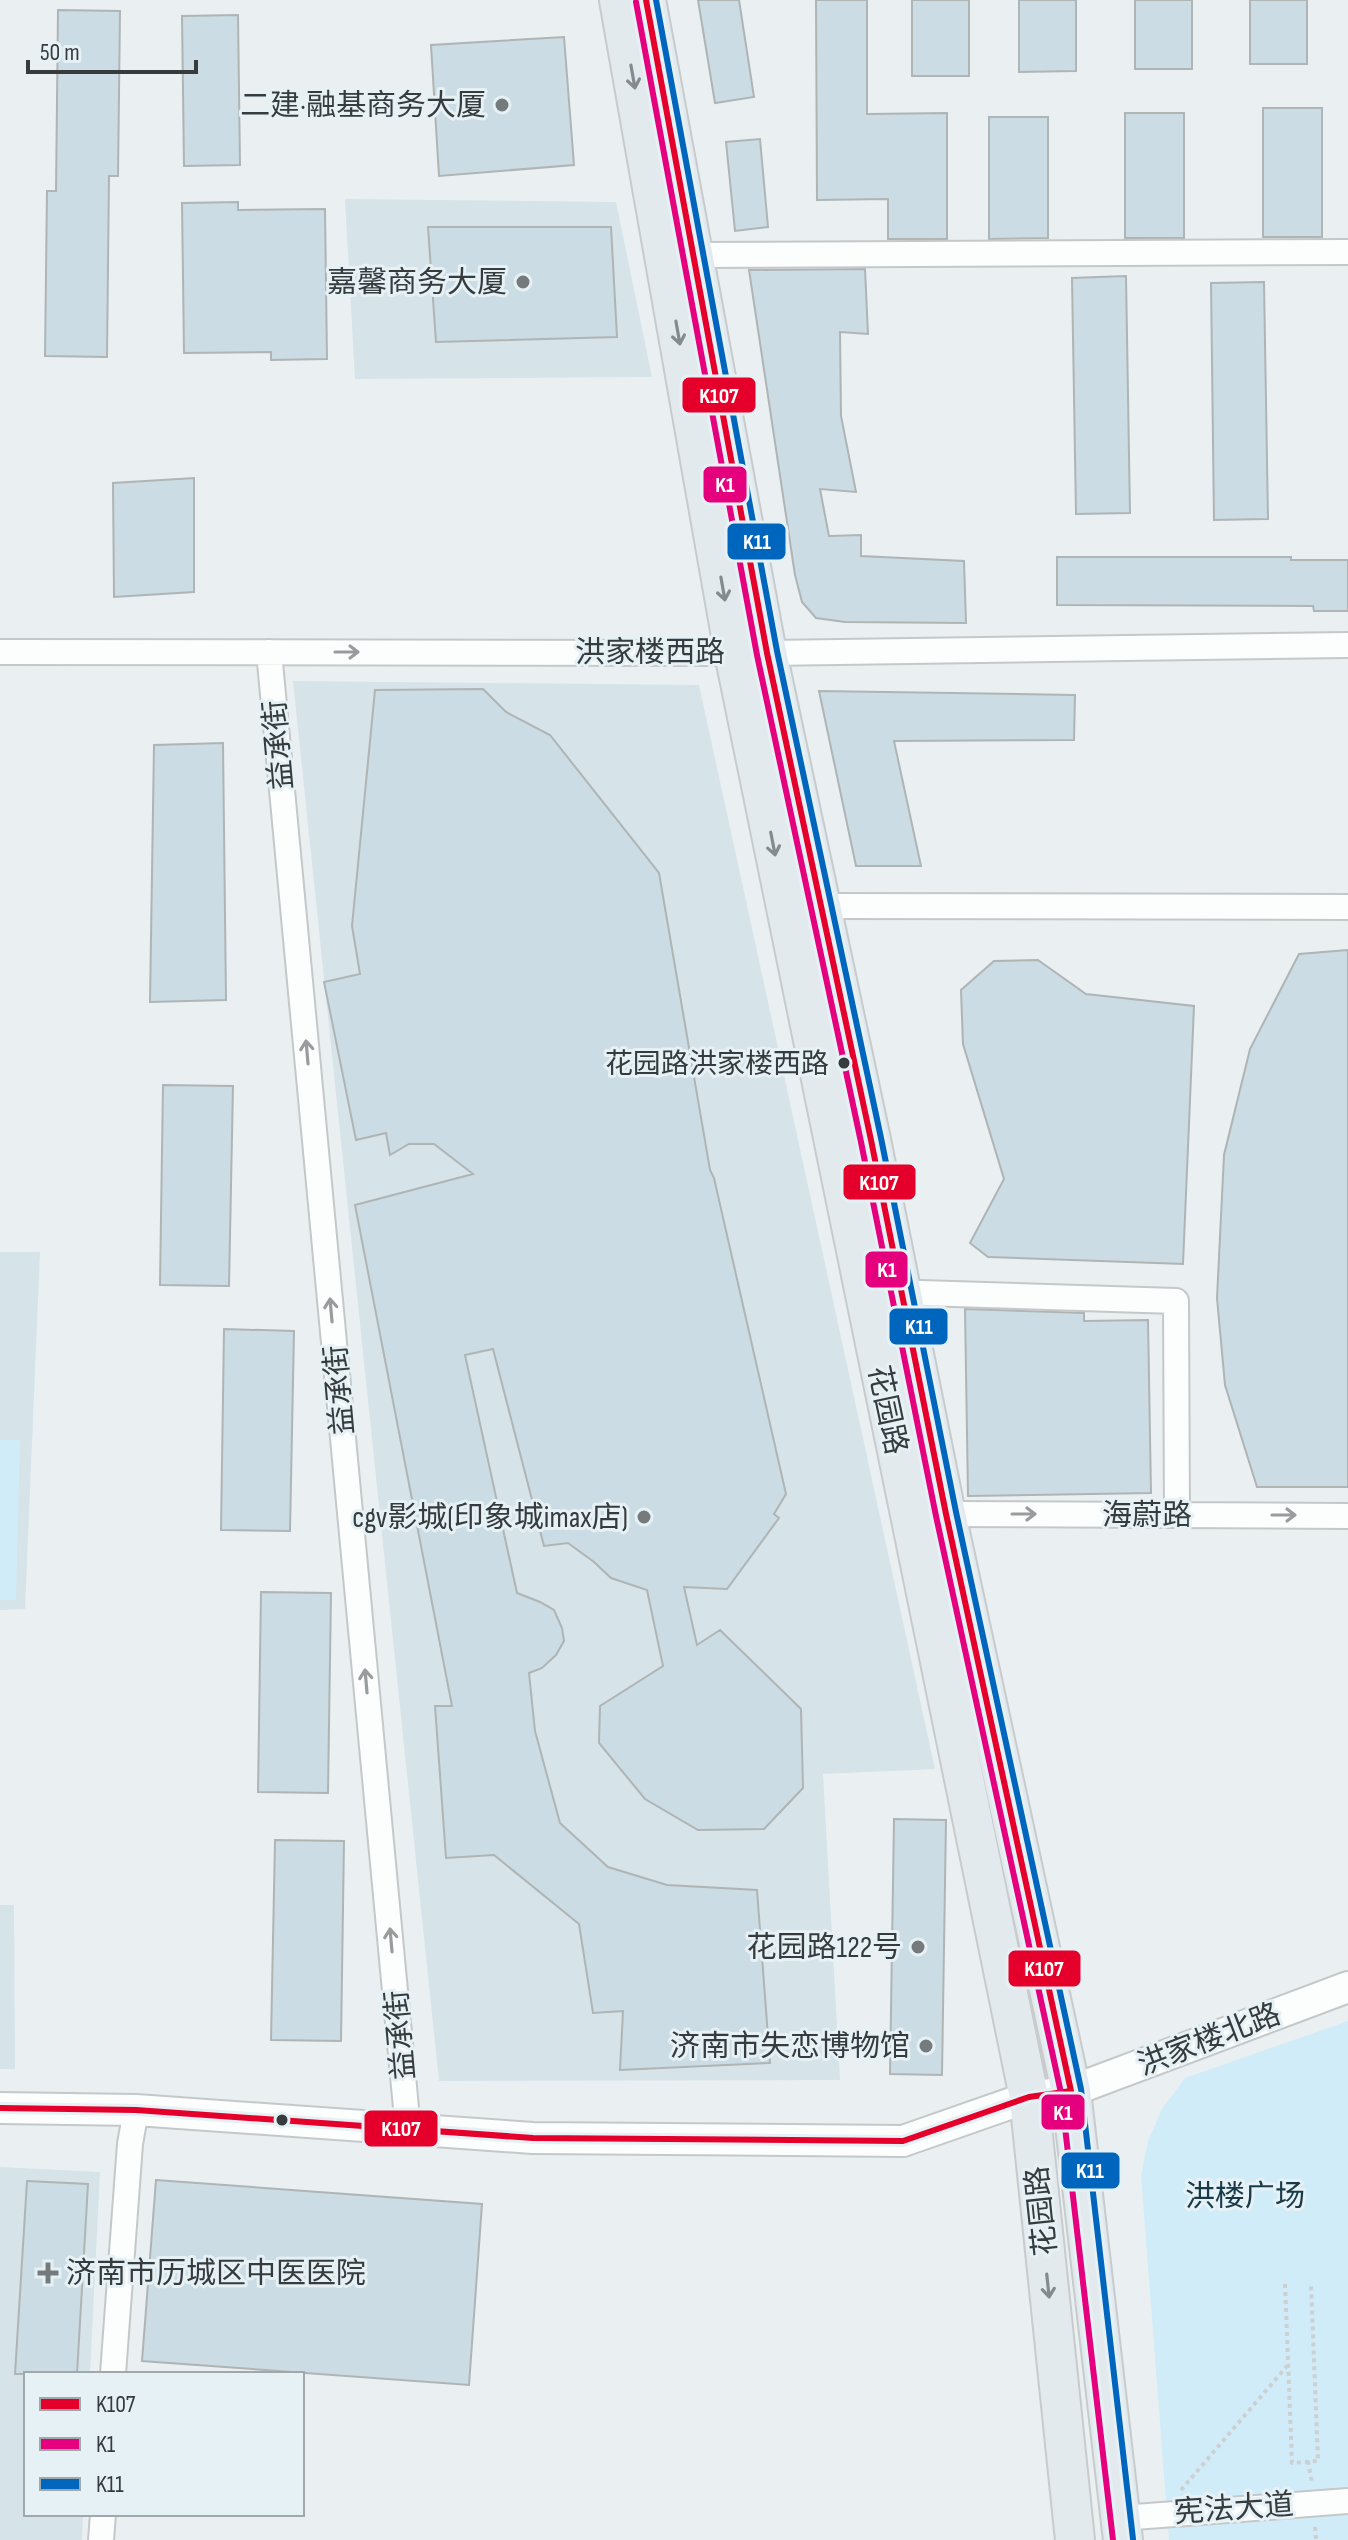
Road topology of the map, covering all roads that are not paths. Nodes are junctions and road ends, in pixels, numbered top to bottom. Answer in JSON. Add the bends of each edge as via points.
{"nodes":[{"id":1,"x":619,"y":0,"type":"edge"},
{"id":2,"x":646,"y":0,"type":"edge"},
{"id":3,"x":1348,"y":252,"type":"edge"},
{"id":4,"x":679,"y":255,"type":"junction"},
{"id":5,"x":1348,"y":645,"type":"edge"},
{"id":6,"x":0,"y":652,"type":"edge"},
{"id":7,"x":269,"y":652,"type":"junction"},
{"id":8,"x":751,"y":653,"type":"junction"},
{"id":9,"x":821,"y":906,"type":"junction"},
{"id":10,"x":1348,"y":907,"type":"edge"},
{"id":11,"x":863,"y":1291,"type":"junction"},
{"id":12,"x":901,"y":1292,"type":"junction"},
{"id":13,"x":946,"y":1514,"type":"junction"},
{"id":14,"x":1177,"y":1515,"type":"junction"},
{"id":15,"x":1348,"y":1516,"type":"edge"},
{"id":16,"x":1348,"y":1987,"type":"edge"},
{"id":17,"x":1071,"y":2091,"type":"junction"},
{"id":18,"x":1029,"y":2097,"type":"junction"},
{"id":19,"x":0,"y":2108,"type":"edge"},
{"id":20,"x":136,"y":2110,"type":"junction"},
{"id":21,"x":408,"y":2129,"type":"junction"},
{"id":22,"x":113,"y":2372,"type":"edge"},
{"id":23,"x":1348,"y":2501,"type":"edge"},
{"id":24,"x":103,"y":2516,"type":"edge"},
{"id":25,"x":1122,"y":2529,"type":"edge"},
{"id":26,"x":101,"y":2540,"type":"edge"},
{"id":27,"x":1075,"y":2540,"type":"edge"}],
"edges":[{"from":1,"to":4,"type":"main road","name":"花园路","one_way":true},
{"from":2,"to":4,"type":"main road","name":"花园路"},
{"from":3,"to":4,"type":"street"},
{"from":4,"to":8,"type":"main road","name":"花园路"},
{"from":5,"to":8,"type":"street","name":"洪家楼西路"},
{"from":6,"to":7,"type":"street","name":"洪家楼西路"},
{"from":7,"to":8,"type":"street","name":"洪家楼西路","one_way":true},
{"from":21,"to":7,"type":"street","name":"益承街","one_way":true},
{"from":8,"to":9,"type":"main road","name":"花园路"},
{"from":8,"to":11,"type":"main road","name":"花园路","one_way":true},
{"from":9,"to":10,"type":"street"},
{"from":9,"to":12,"type":"main road","name":"花园路"},
{"from":11,"to":12,"type":"street"},
{"from":11,"to":18,"type":"main road","name":"花园路"},
{"from":12,"to":13,"type":"main road","name":"花园路"},
{"from":12,"to":14,"type":"street","via":[[1176,1301]]},
{"from":13,"to":14,"type":"street","name":"海蔚路","one_way":true},
{"from":13,"to":17,"type":"main road","name":"花园路"},
{"from":14,"to":15,"type":"street","name":"海蔚路","one_way":true},
{"from":16,"to":17,"type":"street","name":"洪家楼北路"},
{"from":17,"to":18,"type":"street","name":"洪家楼北路"},
{"from":17,"to":25,"type":"main road","name":"花园路"},
{"from":18,"to":21,"type":"street","name":"洪家楼北路","via":[[903,2141],[533,2138]]},
{"from":18,"to":27,"type":"main road","name":"花园路","one_way":true},
{"from":19,"to":20,"type":"street","name":"洪家楼北路"},
{"from":20,"to":21,"type":"street","name":"洪家楼北路"},
{"from":20,"to":22,"type":"street"},
{"from":23,"to":25,"type":"street","name":"宪法大道","via":[[1161,2514]]},
{"from":24,"to":26,"type":"street"}]}
